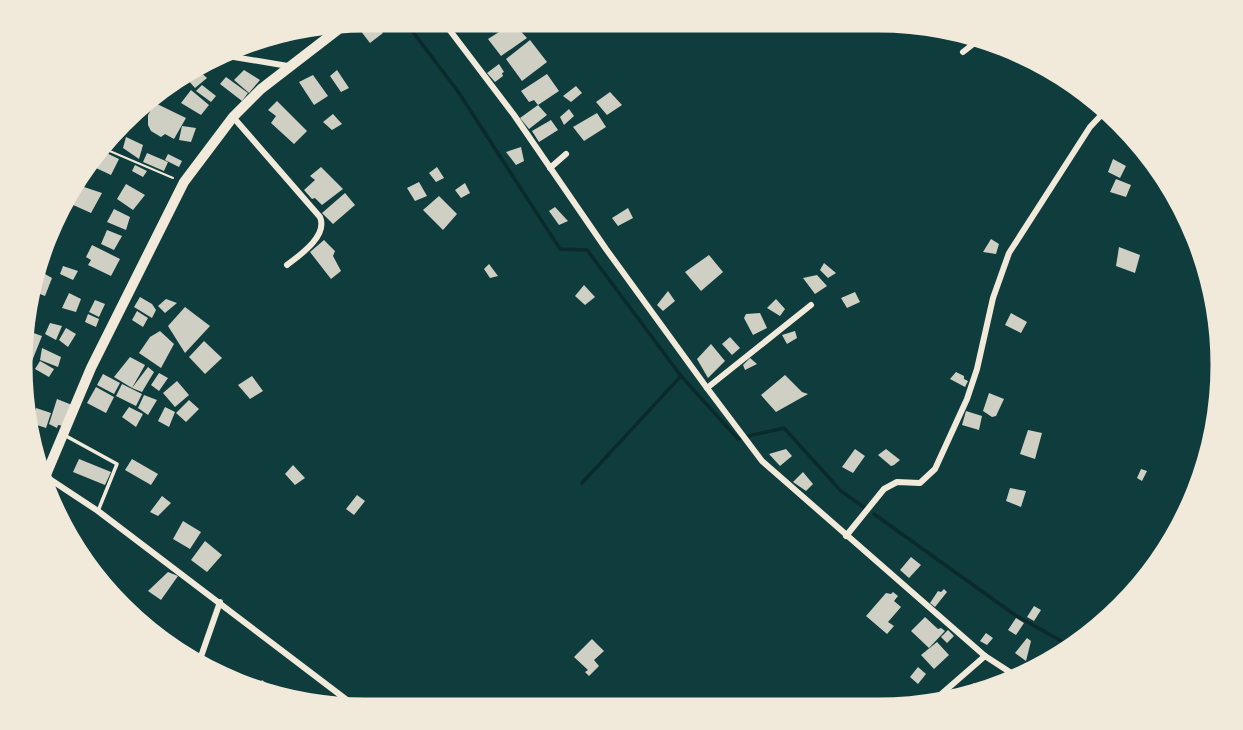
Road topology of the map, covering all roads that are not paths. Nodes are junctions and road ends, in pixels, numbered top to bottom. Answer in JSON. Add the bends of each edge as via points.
{"nodes":[{"id":1,"x":448,"y":28,"type":"edge"},
{"id":2,"x":337,"y":30,"type":"edge"},
{"id":3,"x":323,"y":31,"type":"edge"},
{"id":4,"x":329,"y":35,"type":"junction"},
{"id":5,"x":975,"y":42,"type":"edge"},
{"id":6,"x":963,"y":52,"type":"dead end"},
{"id":7,"x":231,"y":56,"type":"edge"},
{"id":8,"x":288,"y":66,"type":"junction"},
{"id":9,"x":1102,"y":114,"type":"edge"},
{"id":10,"x":233,"y":117,"type":"junction"},
{"id":11,"x":566,"y":154,"type":"dead end"},
{"id":12,"x":550,"y":168,"type":"junction"},
{"id":13,"x":287,"y":265,"type":"dead end"},
{"id":14,"x":811,"y":305,"type":"dead end"},
{"id":15,"x":707,"y":388,"type":"junction"},
{"id":16,"x":63,"y":434,"type":"junction"},
{"id":17,"x":47,"y":472,"type":"joint"},
{"id":18,"x":97,"y":511,"type":"junction"},
{"id":19,"x":846,"y":536,"type":"junction"},
{"id":20,"x":219,"y":602,"type":"junction"},
{"id":21,"x":985,"y":656,"type":"junction"},
{"id":22,"x":200,"y":659,"type":"edge"},
{"id":23,"x":1012,"y":674,"type":"edge"},
{"id":24,"x":938,"y":697,"type":"edge"},
{"id":25,"x":349,"y":701,"type":"edge"}],
"edges":[{"from":1,"to":12,"type":"street"},
{"from":2,"to":4,"type":"main road"},
{"from":3,"to":4,"type":"street"},
{"from":4,"to":8,"type":"main road"},
{"from":5,"to":6,"type":"street"},
{"from":7,"to":8,"type":"street"},
{"from":8,"to":10,"type":"main road"},
{"from":9,"to":19,"type":"street","via":[[1009,253],[967,399],[935,469],[920,483],[897,482],[884,489]]},
{"from":10,"to":13,"type":"street","via":[[323,223],[311,244]]},
{"from":10,"to":16,"type":"main road","via":[[184,182]]},
{"from":11,"to":12,"type":"street"},
{"from":12,"to":15,"type":"street"},
{"from":14,"to":15,"type":"street"},
{"from":15,"to":19,"type":"street","via":[[762,461]]},
{"from":16,"to":17,"type":"main road"},
{"from":16,"to":18,"type":"lane","via":[[117,464]]},
{"from":17,"to":18,"type":"street"},
{"from":18,"to":20,"type":"street"},
{"from":19,"to":21,"type":"street"},
{"from":20,"to":22,"type":"street"},
{"from":20,"to":25,"type":"street"},
{"from":21,"to":23,"type":"street"},
{"from":21,"to":24,"type":"street"}]}
